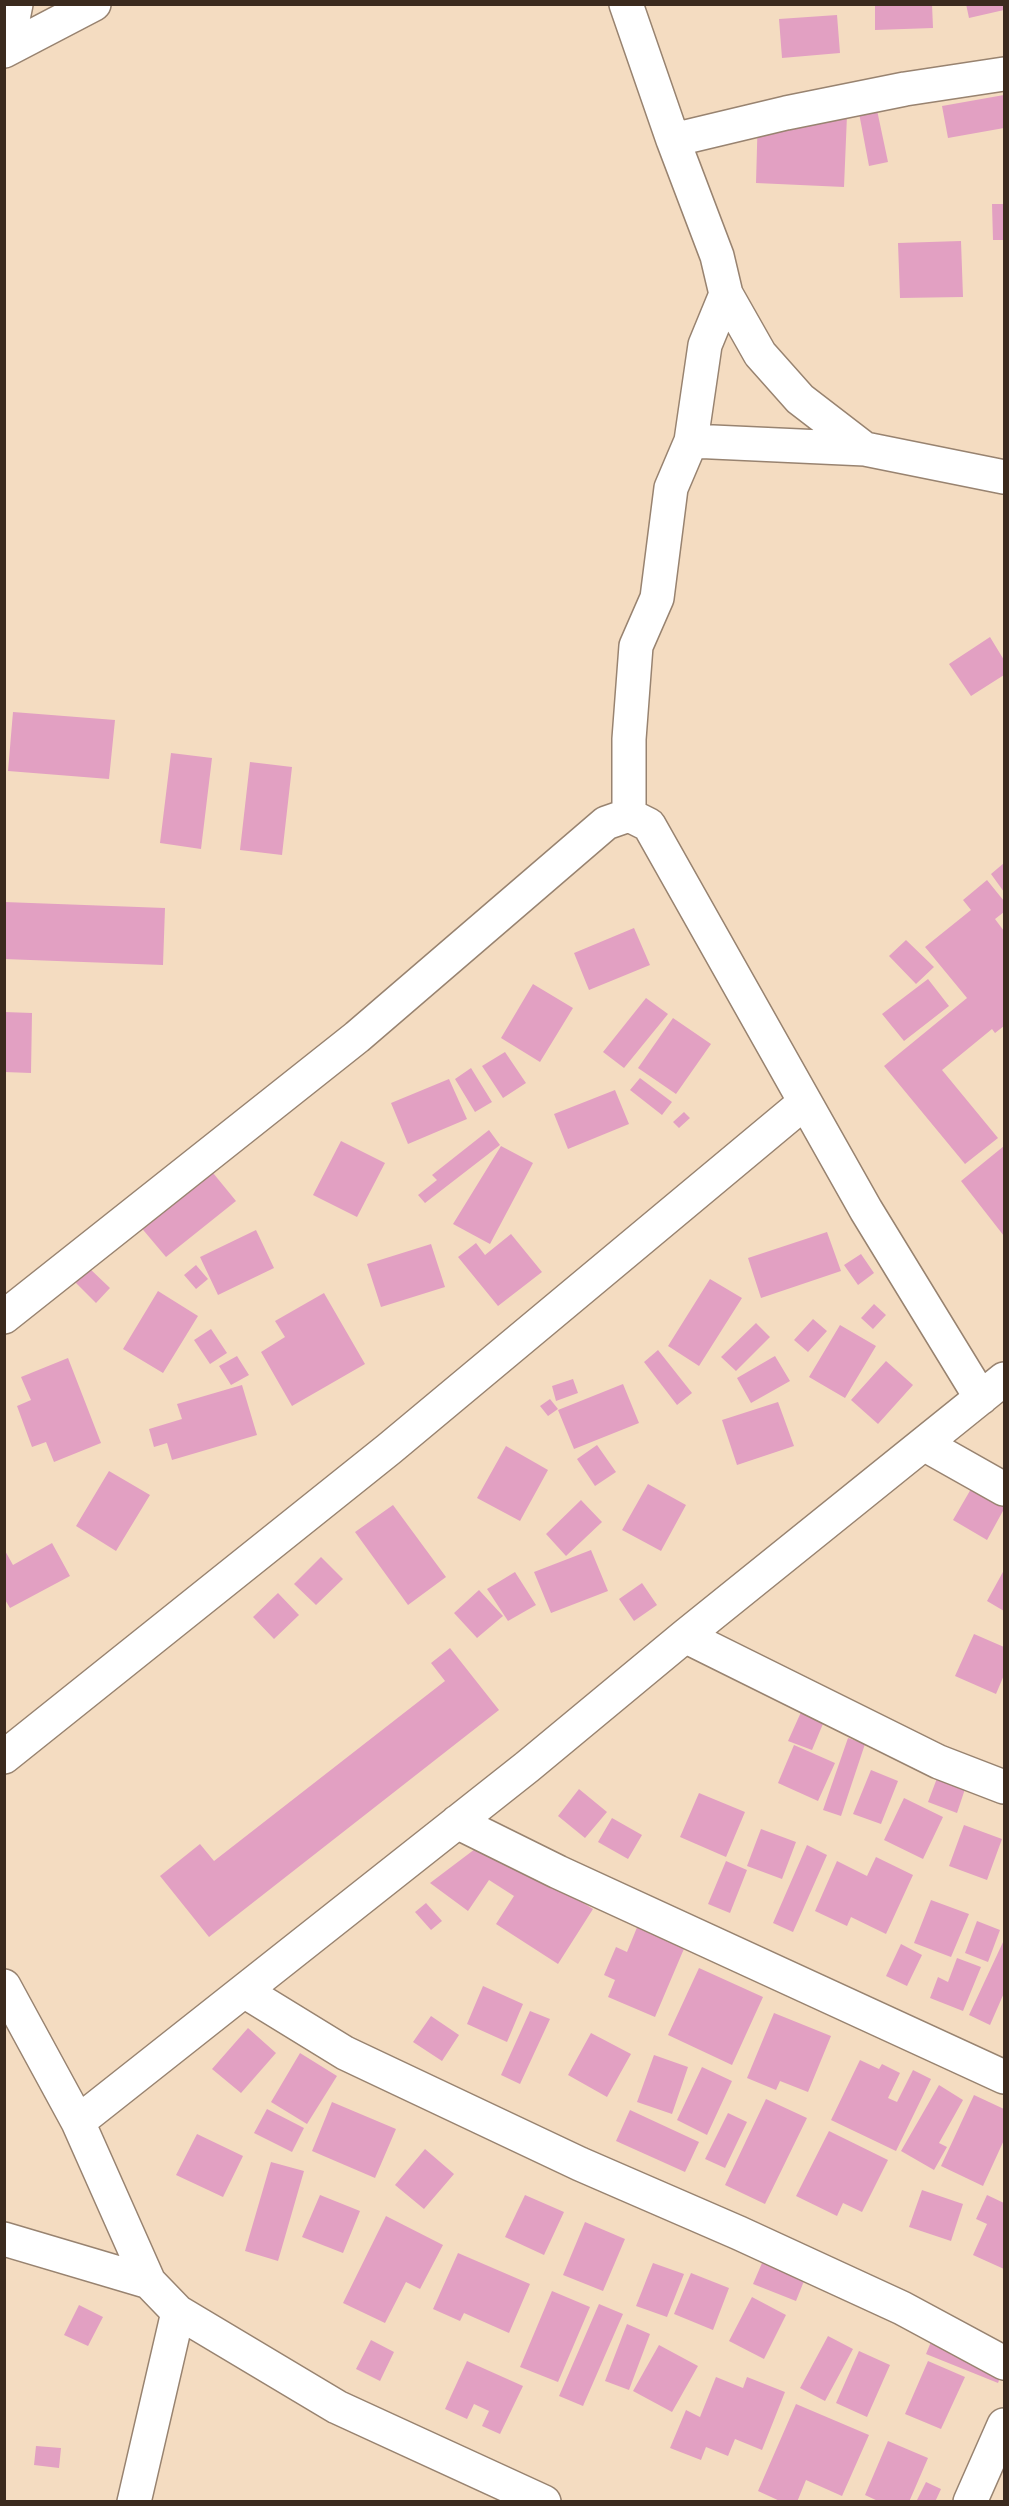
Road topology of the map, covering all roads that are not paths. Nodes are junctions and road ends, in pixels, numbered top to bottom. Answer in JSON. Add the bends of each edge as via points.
{"nodes":[{"id":1,"x":16,"y":4,"type":"edge"},
{"id":2,"x":94,"y":4,"type":"edge"},
{"id":3,"x":626,"y":4,"type":"edge"},
{"id":4,"x":6,"y":50,"type":"edge"},
{"id":5,"x":1005,"y":74,"type":"edge"},
{"id":6,"x":673,"y":140,"type":"junction"},
{"id":7,"x":726,"y":294,"type":"junction"},
{"id":8,"x":691,"y":441,"type":"junction"},
{"id":9,"x":865,"y":449,"type":"junction"},
{"id":10,"x":1005,"y":477,"type":"edge"},
{"id":11,"x":628,"y":815,"type":"junction"},
{"id":12,"x":804,"y":1103,"type":"junction"},
{"id":13,"x":4,"y":1317,"type":"edge"},
{"id":14,"x":993,"y":1388,"type":"edge"},
{"id":15,"x":924,"y":1444,"type":"junction"},
{"id":16,"x":1005,"y":1489,"type":"edge"},
{"id":17,"x":685,"y":1636,"type":"junction"},
{"id":18,"x":4,"y":1757,"type":"edge"},
{"id":19,"x":1005,"y":1787,"type":"edge"},
{"id":20,"x":458,"y":1822,"type":"junction"},
{"id":21,"x":4,"y":1986,"type":"edge"},
{"id":22,"x":244,"y":1991,"type":"junction"},
{"id":23,"x":1005,"y":2077,"type":"edge"},
{"id":24,"x":78,"y":2122,"type":"junction"},
{"id":25,"x":4,"y":2239,"type":"edge"},
{"id":26,"x":149,"y":2282,"type":"junction"},
{"id":27,"x":178,"y":2312,"type":"junction"},
{"id":28,"x":1005,"y":2363,"type":"edge"},
{"id":29,"x":1005,"y":2425,"type":"edge"},
{"id":30,"x":134,"y":2502,"type":"edge"},
{"id":31,"x":544,"y":2502,"type":"edge"},
{"id":32,"x":970,"y":2502,"type":"edge"}],
"edges":[{"from":1,"to":4,"type":"street"},
{"from":2,"to":4,"type":"street"},
{"from":3,"to":6,"type":"street"},
{"from":5,"to":6,"type":"street","via":[[905,89]]},
{"from":6,"to":7,"type":"street","via":[[717,256]]},
{"from":7,"to":8,"type":"street","via":[[705,345]]},
{"from":7,"to":9,"type":"street","via":[[760,354],[800,399]]},
{"from":8,"to":9,"type":"street"},
{"from":8,"to":11,"type":"street","via":[[671,488],[657,598],[636,646],[628,739]]},
{"from":9,"to":10,"type":"street"},
{"from":11,"to":12,"type":"street","via":[[649,825]]},
{"from":11,"to":13,"type":"street","via":[[606,823],[357,1037]]},
{"from":12,"to":14,"type":"street","via":[[866,1210]]},
{"from":12,"to":18,"type":"street","via":[[389,1449]]},
{"from":14,"to":15,"type":"street"},
{"from":15,"to":16,"type":"street"},
{"from":15,"to":17,"type":"street"},
{"from":17,"to":19,"type":"street","via":[[939,1762]]},
{"from":17,"to":20,"type":"street"},
{"from":20,"to":22,"type":"street"},
{"from":20,"to":23,"type":"street","via":[[558,1872]]},
{"from":21,"to":24,"type":"street"},
{"from":22,"to":24,"type":"street"},
{"from":22,"to":28,"type":"street","via":[[345,2053],[580,2164],[902,2308]]},
{"from":24,"to":26,"type":"street"},
{"from":25,"to":26,"type":"street"},
{"from":26,"to":27,"type":"street"},
{"from":27,"to":30,"type":"street"},
{"from":27,"to":31,"type":"street","via":[[338,2407]]},
{"from":29,"to":32,"type":"street"}]}
